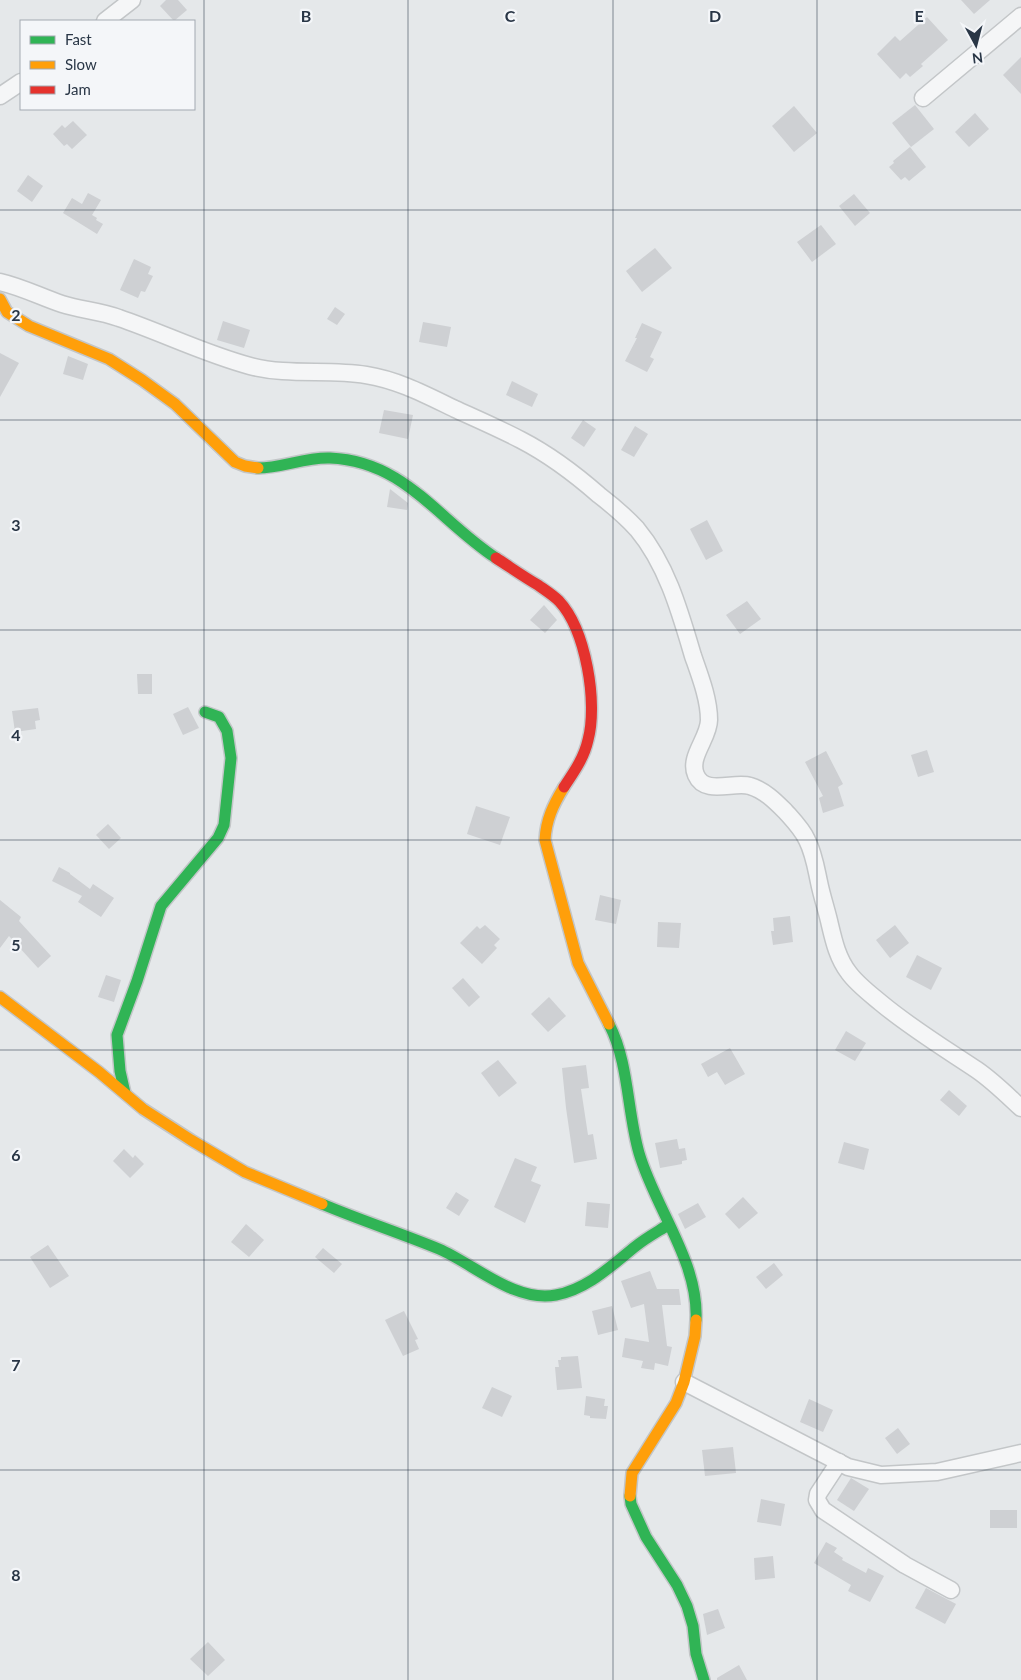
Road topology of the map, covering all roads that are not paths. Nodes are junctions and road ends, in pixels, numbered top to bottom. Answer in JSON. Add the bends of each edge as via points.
{"nodes":[{"id":1,"x":132,"y":0,"type":"edge"},
{"id":2,"x":1021,"y":16,"type":"edge"},
{"id":3,"x":106,"y":20,"type":"edge"},
{"id":4,"x":20,"y":83,"type":"edge"},
{"id":5,"x":0,"y":96,"type":"edge"},
{"id":6,"x":923,"y":98,"type":"dead end"},
{"id":7,"x":0,"y":282,"type":"edge"},
{"id":8,"x":0,"y":299,"type":"edge"},
{"id":9,"x":205,"y":712,"type":"dead end"},
{"id":10,"x":0,"y":997,"type":"edge"},
{"id":11,"x":125,"y":1093,"type":"junction"},
{"id":12,"x":1021,"y":1108,"type":"edge"},
{"id":13,"x":668,"y":1225,"type":"junction"},
{"id":14,"x":684,"y":1382,"type":"junction"},
{"id":15,"x":1021,"y":1453,"type":"edge"},
{"id":16,"x":839,"y":1462,"type":"junction"},
{"id":17,"x":952,"y":1590,"type":"dead end"},
{"id":18,"x":704,"y":1680,"type":"edge"}],
"edges":[{"from":1,"to":3,"type":"street"},
{"from":2,"to":6,"type":"street"},
{"from":4,"to":5,"type":"street"},
{"from":7,"to":12,"type":"street","via":[[66,305],[120,318],[255,368],[292,373],[332,372],[395,382],[522,441],[576,475],[636,528],[666,576],[695,660],[708,710],[707,732],[694,764],[697,778],[706,785],[748,785],[771,797],[806,837],[836,947],[849,974],[895,1014],[996,1084]]},
{"from":8,"to":13,"type":"street","via":[[8,312],[29,326],[109,360],[142,380],[175,404],[243,467],[262,468],[317,458],[346,459],[376,467],[408,484],[485,552],[556,598],[569,615],[581,639],[586,663],[589,737],[580,763],[549,813],[544,830],[578,962],[615,1036],[639,1154]]},
{"from":9,"to":11,"type":"street","via":[[219,717],[227,731],[231,758],[224,825],[218,838],[161,906],[117,1035]]},
{"from":10,"to":11,"type":"street"},
{"from":11,"to":13,"type":"street","via":[[143,1109],[245,1172],[439,1249],[486,1276],[532,1295],[557,1295],[578,1288]]},
{"from":13,"to":14,"type":"street","via":[[686,1261],[695,1304],[695,1336]]},
{"from":14,"to":16,"type":"street"},
{"from":14,"to":18,"type":"street","via":[[676,1403],[632,1473],[630,1496],[646,1536],[687,1606]]},
{"from":15,"to":16,"type":"street","via":[[937,1472],[881,1475]]},
{"from":16,"to":17,"type":"street","via":[[818,1494],[818,1504],[823,1510],[906,1565]]}]}
